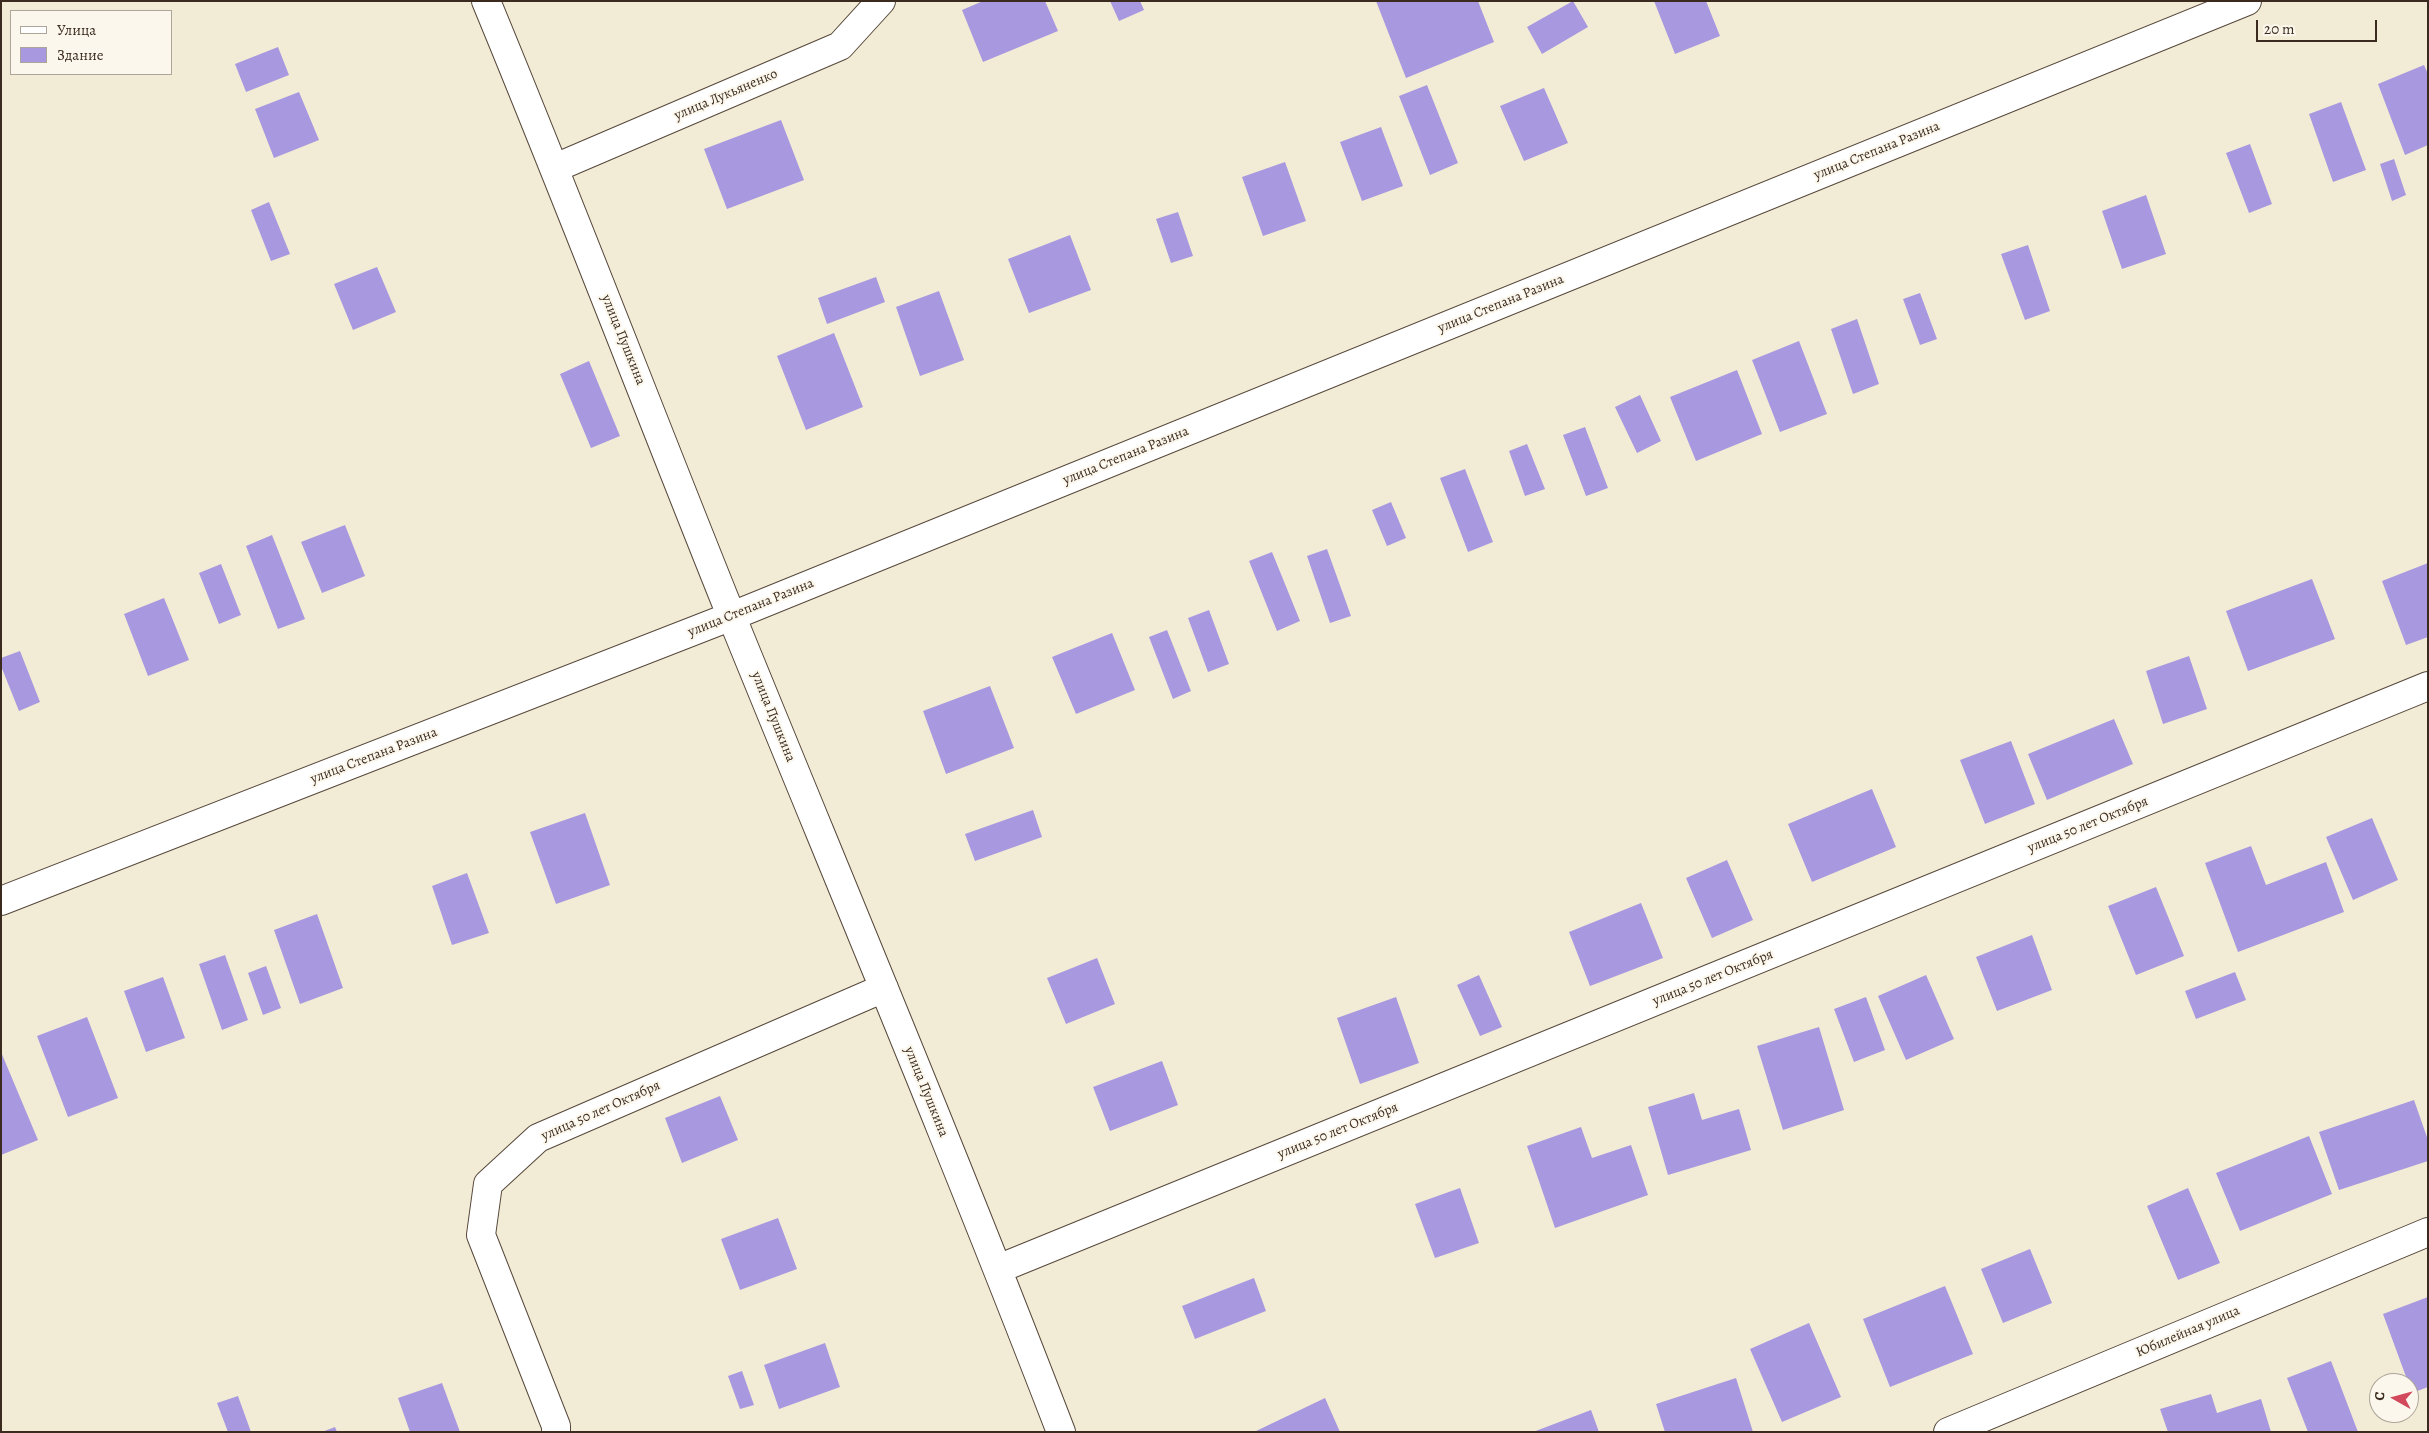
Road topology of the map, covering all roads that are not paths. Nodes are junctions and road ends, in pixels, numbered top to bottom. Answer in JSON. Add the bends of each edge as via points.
{"nodes":[{"id":1,"x":486,"y":1,"type":"edge"},
{"id":2,"x":881,"y":1,"type":"edge"},
{"id":3,"x":2247,"y":1,"type":"edge"},
{"id":4,"x":555,"y":168,"type":"junction"},
{"id":5,"x":732,"y":616,"type":"junction"},
{"id":6,"x":2428,"y":686,"type":"edge"},
{"id":7,"x":1,"y":901,"type":"edge"},
{"id":8,"x":884,"y":988,"type":"junction"},
{"id":9,"x":2428,"y":1232,"type":"edge"},
{"id":10,"x":998,"y":1269,"type":"junction"},
{"id":11,"x":556,"y":1432,"type":"edge"},
{"id":12,"x":1061,"y":1432,"type":"edge"},
{"id":13,"x":1948,"y":1432,"type":"edge"}],
"edges":[{"from":1,"to":4,"type":"street","name":"улица Пушкина"},
{"from":2,"to":4,"type":"street","name":"улица Лукьяненко","via":[[840,46]]},
{"from":3,"to":5,"type":"street","name":"улица Степана Разина"},
{"from":4,"to":5,"type":"street","name":"улица Пушкина"},
{"from":5,"to":7,"type":"street","name":"улица Степана Разина"},
{"from":5,"to":8,"type":"street","name":"улица Пушкина"},
{"from":6,"to":10,"type":"street","name":"улица 50 лет Октября"},
{"from":8,"to":10,"type":"street","name":"улица Пушкина"},
{"from":8,"to":11,"type":"street","name":"улица 50 лет Октября","via":[[538,1138],[488,1184],[481,1235]]},
{"from":9,"to":13,"type":"street","name":"Юбилейная улица"},
{"from":10,"to":12,"type":"street","name":"улица Пушкина"}]}
